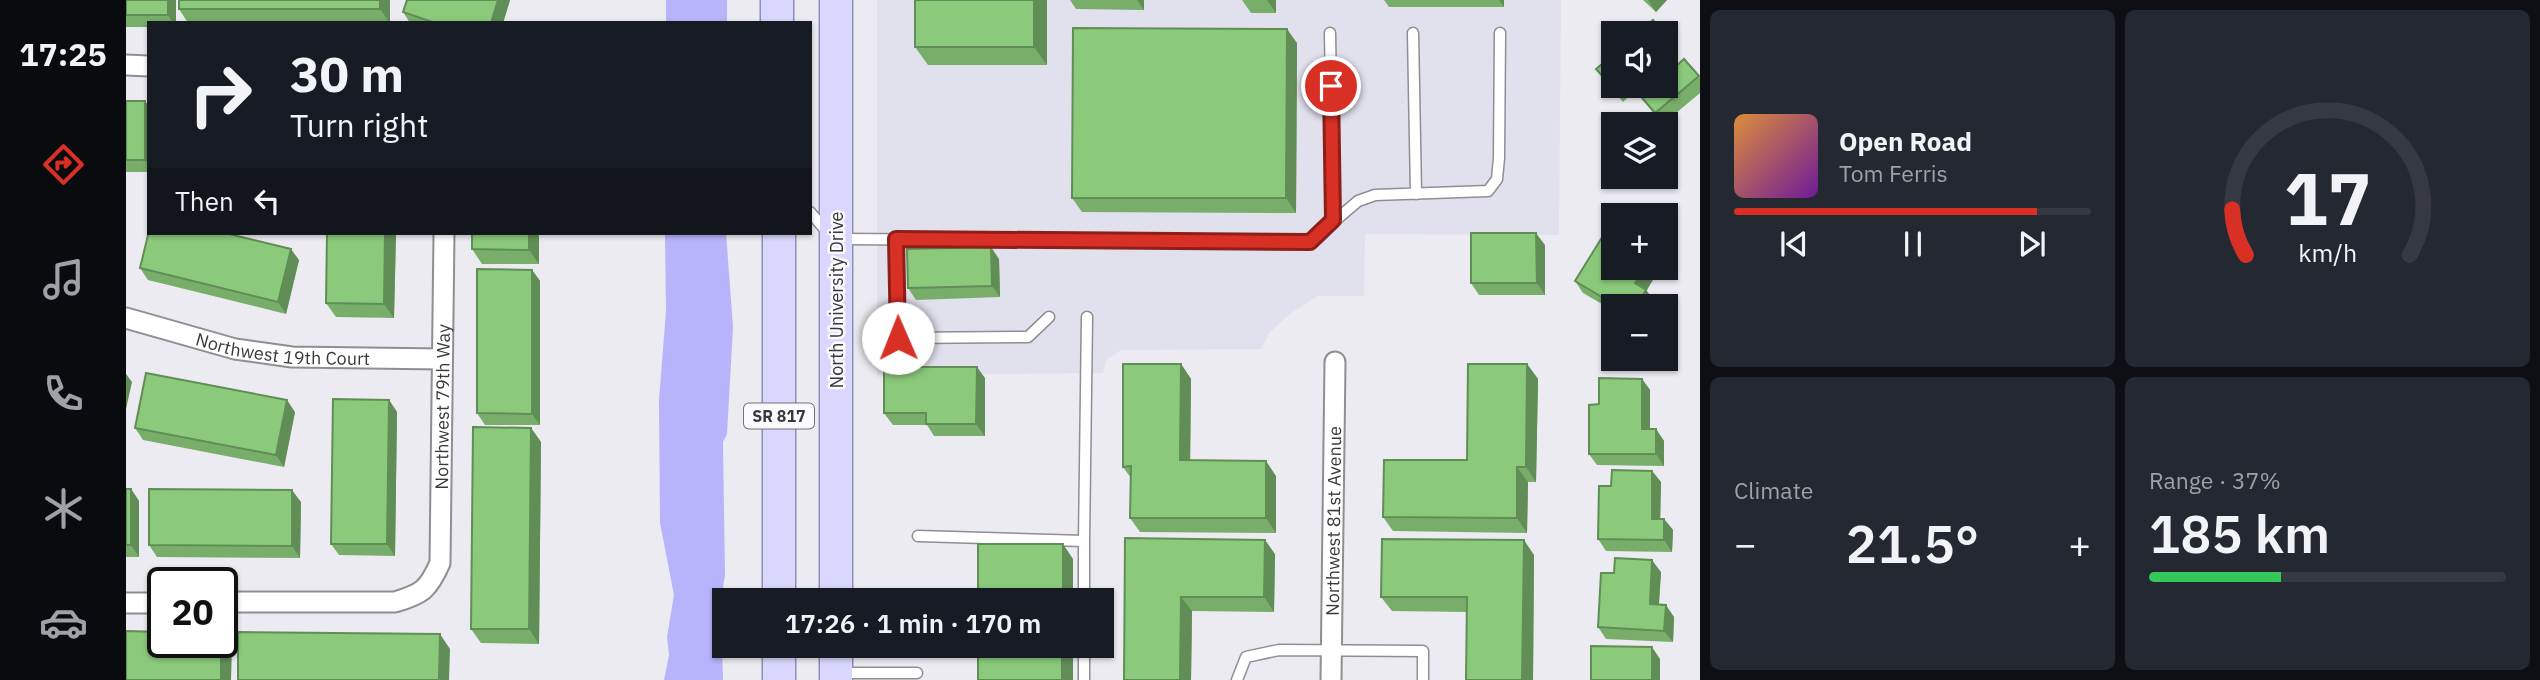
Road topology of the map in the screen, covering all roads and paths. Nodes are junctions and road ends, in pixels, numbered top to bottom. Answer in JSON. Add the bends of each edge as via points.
{"nodes":[{"id":1,"x":777,"y":0,"type":"edge"},
{"id":2,"x":836,"y":0,"type":"edge"},
{"id":3,"x":777,"y":21,"type":"edge"},
{"id":4,"x":1330,"y":33,"type":"dead end"},
{"id":5,"x":1413,"y":33,"type":"dead end"},
{"id":6,"x":1500,"y":33,"type":"dead end"},
{"id":7,"x":126,"y":65,"type":"edge"},
{"id":8,"x":147,"y":66,"type":"edge"},
{"id":9,"x":1416,"y":194,"type":"junction"},
{"id":10,"x":812,"y":215,"type":"edge"},
{"id":11,"x":1333,"y":220,"type":"junction"},
{"id":12,"x":444,"y":235,"type":"edge"},
{"id":13,"x":779,"y":235,"type":"edge"},
{"id":14,"x":836,"y":239,"type":"junction"},
{"id":15,"x":896,"y":239,"type":"junction"},
{"id":16,"x":1049,"y":317,"type":"dead end"},
{"id":17,"x":1087,"y":317,"type":"dead end"},
{"id":18,"x":126,"y":318,"type":"edge"},
{"id":19,"x":442,"y":359,"type":"junction"},
{"id":20,"x":1335,"y":362,"type":"dead end"},
{"id":21,"x":918,"y":536,"type":"dead end"},
{"id":22,"x":1084,"y":541,"type":"junction"},
{"id":23,"x":779,"y":588,"type":"edge"},
{"id":24,"x":836,"y":588,"type":"edge"},
{"id":25,"x":1084,"y":588,"type":"edge"},
{"id":26,"x":126,"y":603,"type":"edge"},
{"id":27,"x":147,"y":603,"type":"edge"},
{"id":28,"x":238,"y":603,"type":"edge"},
{"id":29,"x":1332,"y":649,"type":"junction"},
{"id":30,"x":779,"y":658,"type":"edge"},
{"id":31,"x":1084,"y":658,"type":"edge"},
{"id":32,"x":836,"y":666,"type":"edge"},
{"id":33,"x":917,"y":673,"type":"dead end"},
{"id":34,"x":779,"y":680,"type":"edge"},
{"id":35,"x":1084,"y":680,"type":"edge"},
{"id":36,"x":1237,"y":680,"type":"edge"},
{"id":37,"x":1331,"y":680,"type":"edge"},
{"id":38,"x":1423,"y":680,"type":"edge"}],
"edges":[{"from":1,"to":3,"type":"main road"},
{"from":2,"to":14,"type":"main road","name":"North University Drive","number":"SR 817"},
{"from":4,"to":11,"type":"lane"},
{"from":5,"to":9,"type":"lane"},
{"from":6,"to":9,"type":"lane","via":[[1497,179],[1488,191]]},
{"from":7,"to":8,"type":"street"},
{"from":9,"to":11,"type":"lane","via":[[1376,195],[1358,201]]},
{"from":10,"to":14,"type":"lane"},
{"from":11,"to":15,"type":"lane","via":[[1310,242]]},
{"from":12,"to":19,"type":"street","name":"Northwest 79th Way"},
{"from":13,"to":23,"type":"main road","number":"SR 817"},
{"from":14,"to":15,"type":"lane"},
{"from":14,"to":24,"type":"main road","name":"North University Drive","number":"SR 817"},
{"from":15,"to":16,"type":"lane","via":[[898,338],[1028,337]]},
{"from":17,"to":22,"type":"lane"},
{"from":18,"to":19,"type":"street","name":"Northwest 19th Court","via":[[235,349],[292,357]]},
{"from":19,"to":28,"type":"street","name":"Northwest 79th Way","via":[[440,563],[419,595],[395,602]]},
{"from":20,"to":29,"type":"street","name":"Northwest 81st Avenue"},
{"from":21,"to":22,"type":"lane"},
{"from":22,"to":25,"type":"lane"},
{"from":26,"to":27,"type":"street"},
{"from":29,"to":36,"type":"lane","via":[[1279,650],[1247,657]]},
{"from":29,"to":37,"type":"street","name":"Northwest 81st Avenue"},
{"from":29,"to":38,"type":"lane","via":[[1423,651]]},
{"from":30,"to":34,"type":"main road"},
{"from":31,"to":35,"type":"lane"},
{"from":32,"to":33,"type":"lane"}]}
